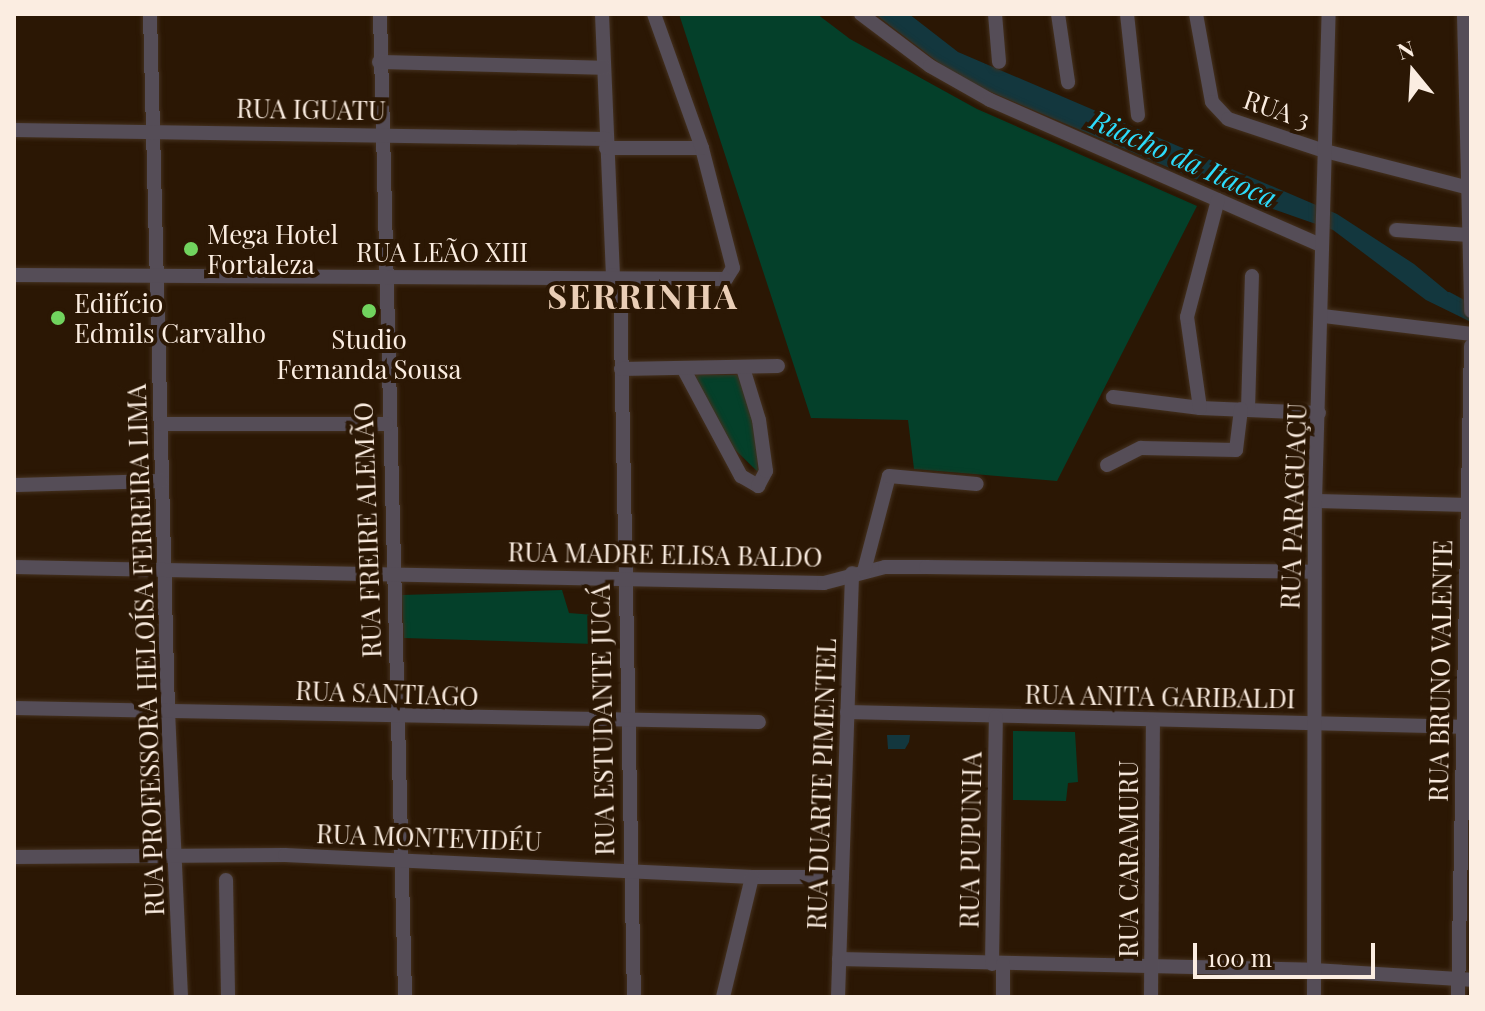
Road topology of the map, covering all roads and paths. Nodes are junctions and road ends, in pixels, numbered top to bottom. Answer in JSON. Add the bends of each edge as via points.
{"nodes":[{"id":1,"x":150,"y":14,"type":"edge"},
{"id":2,"x":380,"y":14,"type":"edge"},
{"id":3,"x":602,"y":14,"type":"edge"},
{"id":4,"x":654,"y":14,"type":"edge"},
{"id":5,"x":861,"y":14,"type":"edge"},
{"id":6,"x":995,"y":14,"type":"edge"},
{"id":7,"x":1058,"y":14,"type":"edge"},
{"id":8,"x":1127,"y":14,"type":"edge"},
{"id":9,"x":1196,"y":14,"type":"edge"},
{"id":10,"x":1329,"y":14,"type":"edge"},
{"id":11,"x":1467,"y":20,"type":"edge"},
{"id":12,"x":379,"y":62,"type":"junction"},
{"id":13,"x":999,"y":62,"type":"dead end"},
{"id":14,"x":604,"y":68,"type":"junction"},
{"id":15,"x":1068,"y":82,"type":"dead end"},
{"id":16,"x":1138,"y":115,"type":"dead end"},
{"id":17,"x":14,"y":130,"type":"edge"},
{"id":18,"x":153,"y":130,"type":"junction"},
{"id":19,"x":380,"y":135,"type":"junction"},
{"id":20,"x":606,"y":144,"type":"junction"},
{"id":21,"x":702,"y":148,"type":"junction"},
{"id":22,"x":1325,"y":151,"type":"junction"},
{"id":23,"x":1469,"y":188,"type":"junction"},
{"id":24,"x":1218,"y":200,"type":"junction"},
{"id":25,"x":1396,"y":230,"type":"dead end"},
{"id":26,"x":1469,"y":235,"type":"junction"},
{"id":27,"x":1321,"y":241,"type":"junction"},
{"id":28,"x":14,"y":275,"type":"edge"},
{"id":29,"x":613,"y":275,"type":"junction"},
{"id":30,"x":157,"y":276,"type":"junction"},
{"id":31,"x":384,"y":276,"type":"junction"},
{"id":32,"x":1252,"y":276,"type":"dead end"},
{"id":33,"x":1470,"y":294,"type":"edge"},
{"id":34,"x":1471,"y":311,"type":"edge"},
{"id":35,"x":1323,"y":316,"type":"junction"},
{"id":36,"x":1471,"y":334,"type":"edge"},
{"id":37,"x":1471,"y":346,"type":"edge"},
{"id":38,"x":778,"y":366,"type":"dead end"},
{"id":39,"x":683,"y":368,"type":"junction"},
{"id":40,"x":743,"y":368,"type":"junction"},
{"id":41,"x":621,"y":369,"type":"junction"},
{"id":42,"x":1113,"y":397,"type":"dead end"},
{"id":43,"x":1200,"y":408,"type":"junction"},
{"id":44,"x":1245,"y":409,"type":"junction"},
{"id":45,"x":1319,"y":413,"type":"junction"},
{"id":46,"x":161,"y":424,"type":"junction"},
{"id":47,"x":387,"y":424,"type":"junction"},
{"id":48,"x":1107,"y":465,"type":"dead end"},
{"id":49,"x":161,"y":481,"type":"junction"},
{"id":50,"x":977,"y":484,"type":"dead end"},
{"id":51,"x":14,"y":485,"type":"edge"},
{"id":52,"x":1315,"y":501,"type":"junction"},
{"id":53,"x":1468,"y":505,"type":"edge"},
{"id":54,"x":14,"y":567,"type":"edge"},
{"id":55,"x":164,"y":568,"type":"junction"},
{"id":56,"x":858,"y":572,"type":"junction"},
{"id":57,"x":1314,"y":572,"type":"junction"},
{"id":58,"x":394,"y":573,"type":"junction"},
{"id":59,"x":622,"y":580,"type":"junction"},
{"id":60,"x":14,"y":708,"type":"edge"},
{"id":61,"x":168,"y":711,"type":"junction"},
{"id":62,"x":847,"y":712,"type":"junction"},
{"id":63,"x":996,"y":717,"type":"junction"},
{"id":64,"x":397,"y":719,"type":"junction"},
{"id":65,"x":759,"y":722,"type":"dead end"},
{"id":66,"x":1153,"y":722,"type":"junction"},
{"id":67,"x":1312,"y":723,"type":"junction"},
{"id":68,"x":629,"y":724,"type":"junction"},
{"id":69,"x":1468,"y":727,"type":"edge"},
{"id":70,"x":174,"y":856,"type":"junction"},
{"id":71,"x":14,"y":857,"type":"edge"},
{"id":72,"x":402,"y":858,"type":"junction"},
{"id":73,"x":629,"y":870,"type":"junction"},
{"id":74,"x":752,"y":877,"type":"junction"},
{"id":75,"x":842,"y":877,"type":"junction"},
{"id":76,"x":226,"y":880,"type":"dead end"},
{"id":77,"x":839,"y":959,"type":"junction"},
{"id":78,"x":998,"y":964,"type":"junction"},
{"id":79,"x":1152,"y":967,"type":"junction"},
{"id":80,"x":1314,"y":970,"type":"junction"},
{"id":81,"x":1465,"y":980,"type":"edge"},
{"id":82,"x":181,"y":997,"type":"edge"},
{"id":83,"x":228,"y":997,"type":"edge"},
{"id":84,"x":405,"y":997,"type":"edge"},
{"id":85,"x":634,"y":997,"type":"edge"},
{"id":86,"x":723,"y":997,"type":"edge"},
{"id":87,"x":838,"y":997,"type":"edge"},
{"id":88,"x":1003,"y":997,"type":"edge"},
{"id":89,"x":1151,"y":997,"type":"edge"},
{"id":90,"x":1314,"y":997,"type":"edge"},
{"id":91,"x":1458,"y":997,"type":"edge"}],
"edges":[{"from":1,"to":18,"type":"street","name":"RUA PROFESSORA HELOÍSA FERREIRA LIMA"},
{"from":2,"to":12,"type":"street","name":"RUA FREIRE ALEMÃO"},
{"from":3,"to":14,"type":"street","name":"RUA ESTUDANTE JUCÁ"},
{"from":4,"to":21,"type":"street"},
{"from":5,"to":24,"type":"street","via":[[964,87]]},
{"from":6,"to":13,"type":"street"},
{"from":7,"to":15,"type":"street"},
{"from":8,"to":16,"type":"street"},
{"from":9,"to":22,"type":"street","name":"RUA 3","via":[[1215,108],[1228,119]]},
{"from":10,"to":22,"type":"street","name":"RUA PARAGUAÇU"},
{"from":11,"to":23,"type":"street"},
{"from":12,"to":14,"type":"street"},
{"from":12,"to":19,"type":"street","name":"RUA FREIRE ALEMÃO"},
{"from":14,"to":20,"type":"street","name":"RUA ESTUDANTE JUCÁ"},
{"from":17,"to":18,"type":"street","name":"RUA IGUATU"},
{"from":18,"to":19,"type":"street","name":"RUA IGUATU"},
{"from":18,"to":30,"type":"street","name":"RUA PROFESSORA HELOÍSA FERREIRA LIMA"},
{"from":19,"to":20,"type":"street","name":"RUA IGUATU"},
{"from":19,"to":31,"type":"street","name":"RUA FREIRE ALEMÃO"},
{"from":20,"to":21,"type":"street","name":"RUA IGUATU"},
{"from":20,"to":29,"type":"street","name":"RUA ESTUDANTE JUCÁ"},
{"from":21,"to":29,"type":"street","name":"RUA LEÃO XIII","via":[[733,268],[726,279]]},
{"from":22,"to":23,"type":"street"},
{"from":22,"to":27,"type":"street","name":"RUA PARAGUAÇU"},
{"from":23,"to":26,"type":"street"},
{"from":24,"to":27,"type":"street"},
{"from":24,"to":43,"type":"street","via":[[1187,317]]},
{"from":25,"to":26,"type":"street"},
{"from":26,"to":33,"type":"street"},
{"from":27,"to":35,"type":"street","name":"RUA PARAGUAÇU"},
{"from":28,"to":30,"type":"street","name":"RUA LEÃO XIII"},
{"from":29,"to":31,"type":"street","name":"RUA LEÃO XIII"},
{"from":29,"to":41,"type":"street","name":"RUA ESTUDANTE JUCÁ","via":[[620,283]]},
{"from":30,"to":31,"type":"street","name":"RUA LEÃO XIII"},
{"from":30,"to":46,"type":"street","name":"RUA PROFESSORA HELOÍSA FERREIRA LIMA"},
{"from":31,"to":47,"type":"street","name":"RUA FREIRE ALEMÃO"},
{"from":32,"to":44,"type":"street"},
{"from":33,"to":34,"type":"street"},
{"from":35,"to":36,"type":"street"},
{"from":35,"to":45,"type":"street","name":"RUA PARAGUAÇU"},
{"from":37,"to":53,"type":"street","name":"RUA BRUNO VALENTE"},
{"from":38,"to":40,"type":"street"},
{"from":39,"to":40,"type":"street"},
{"from":39,"to":40,"type":"street","via":[[741,476],[758,486],[766,471],[759,420]]},
{"from":39,"to":41,"type":"street"},
{"from":41,"to":59,"type":"street","name":"RUA ESTUDANTE JUCÁ"},
{"from":42,"to":43,"type":"street"},
{"from":43,"to":44,"type":"street"},
{"from":44,"to":45,"type":"street"},
{"from":44,"to":48,"type":"street","via":[[1236,450],[1141,448]]},
{"from":45,"to":52,"type":"street","name":"RUA PARAGUAÇU"},
{"from":46,"to":47,"type":"street"},
{"from":46,"to":49,"type":"street","name":"RUA PROFESSORA HELOÍSA FERREIRA LIMA"},
{"from":47,"to":58,"type":"street","name":"RUA FREIRE ALEMÃO"},
{"from":49,"to":51,"type":"street"},
{"from":49,"to":55,"type":"street","name":"RUA PROFESSORA HELOÍSA FERREIRA LIMA"},
{"from":50,"to":56,"type":"street","name":"RUA DUARTE PIMENTEL","via":[[889,476]]},
{"from":52,"to":53,"type":"street"},
{"from":52,"to":57,"type":"street","name":"RUA PARAGUAÇU"},
{"from":53,"to":69,"type":"street","name":"RUA BRUNO VALENTE"},
{"from":54,"to":55,"type":"street","name":"RUA MADRE ELISA BALDO"},
{"from":55,"to":58,"type":"street","name":"RUA MADRE ELISA BALDO"},
{"from":55,"to":61,"type":"street","name":"RUA PROFESSORA HELOÍSA FERREIRA LIMA"},
{"from":56,"to":57,"type":"street","name":"RUA MADRE ELISA BALDO","via":[[926,567]]},
{"from":56,"to":59,"type":"street","name":"RUA MADRE ELISA BALDO","via":[[824,583]]},
{"from":56,"to":62,"type":"street","name":"RUA DUARTE PIMENTEL"},
{"from":57,"to":67,"type":"street","name":"RUA PARAGUAÇU"},
{"from":58,"to":59,"type":"street","name":"RUA MADRE ELISA BALDO"},
{"from":58,"to":64,"type":"street","name":"RUA FREIRE ALEMÃO"},
{"from":59,"to":68,"type":"street","name":"RUA ESTUDANTE JUCÁ"},
{"from":60,"to":61,"type":"street","name":"RUA SANTIAGO"},
{"from":61,"to":64,"type":"street","name":"RUA SANTIAGO"},
{"from":61,"to":70,"type":"street","name":"RUA PROFESSORA HELOÍSA FERREIRA LIMA"},
{"from":62,"to":63,"type":"street","name":"RUA ANITA GARIBALDI"},
{"from":62,"to":75,"type":"street","name":"RUA DUARTE PIMENTEL"},
{"from":63,"to":66,"type":"street","name":"RUA ANITA GARIBALDI"},
{"from":63,"to":78,"type":"street","name":"RUA PUPUNHA"},
{"from":64,"to":68,"type":"street","name":"RUA SANTIAGO"},
{"from":64,"to":72,"type":"street","name":"RUA FREIRE ALEMÃO"},
{"from":65,"to":68,"type":"street","name":"RUA SANTIAGO"},
{"from":66,"to":67,"type":"street","name":"RUA ANITA GARIBALDI"},
{"from":66,"to":79,"type":"street","name":"RUA CARAMURU"},
{"from":67,"to":69,"type":"street","name":"RUA ANITA GARIBALDI"},
{"from":67,"to":80,"type":"street","name":"RUA PARAGUAÇU","via":[[1311,771],[1318,786]]},
{"from":68,"to":73,"type":"street","name":"RUA ESTUDANTE JUCÁ"},
{"from":69,"to":81,"type":"street","name":"RUA BRUNO VALENTE"},
{"from":70,"to":71,"type":"street","name":"RUA MONTEVIDÉU"},
{"from":70,"to":72,"type":"street","name":"RUA MONTEVIDÉU"},
{"from":70,"to":82,"type":"street","name":"RUA PROFESSORA HELOÍSA FERREIRA LIMA"},
{"from":72,"to":73,"type":"street","name":"RUA MONTEVIDÉU"},
{"from":72,"to":84,"type":"street","name":"RUA FREIRE ALEMÃO"},
{"from":73,"to":74,"type":"street","name":"RUA MONTEVIDÉU"},
{"from":73,"to":85,"type":"street","name":"RUA ESTUDANTE JUCÁ"},
{"from":74,"to":75,"type":"street","name":"RUA MONTEVIDÉU"},
{"from":74,"to":86,"type":"street"},
{"from":75,"to":77,"type":"street","name":"RUA DUARTE PIMENTEL"},
{"from":76,"to":83,"type":"street"},
{"from":77,"to":78,"type":"street"},
{"from":77,"to":87,"type":"street","name":"RUA DUARTE PIMENTEL"},
{"from":78,"to":79,"type":"street"},
{"from":78,"to":88,"type":"street","name":"RUA PUPUNHA"},
{"from":79,"to":80,"type":"street"},
{"from":79,"to":89,"type":"street","name":"RUA CARAMURU"},
{"from":80,"to":81,"type":"street"},
{"from":80,"to":90,"type":"street","name":"RUA PARAGUAÇU"},
{"from":81,"to":91,"type":"street","name":"RUA BRUNO VALENTE"}]}
